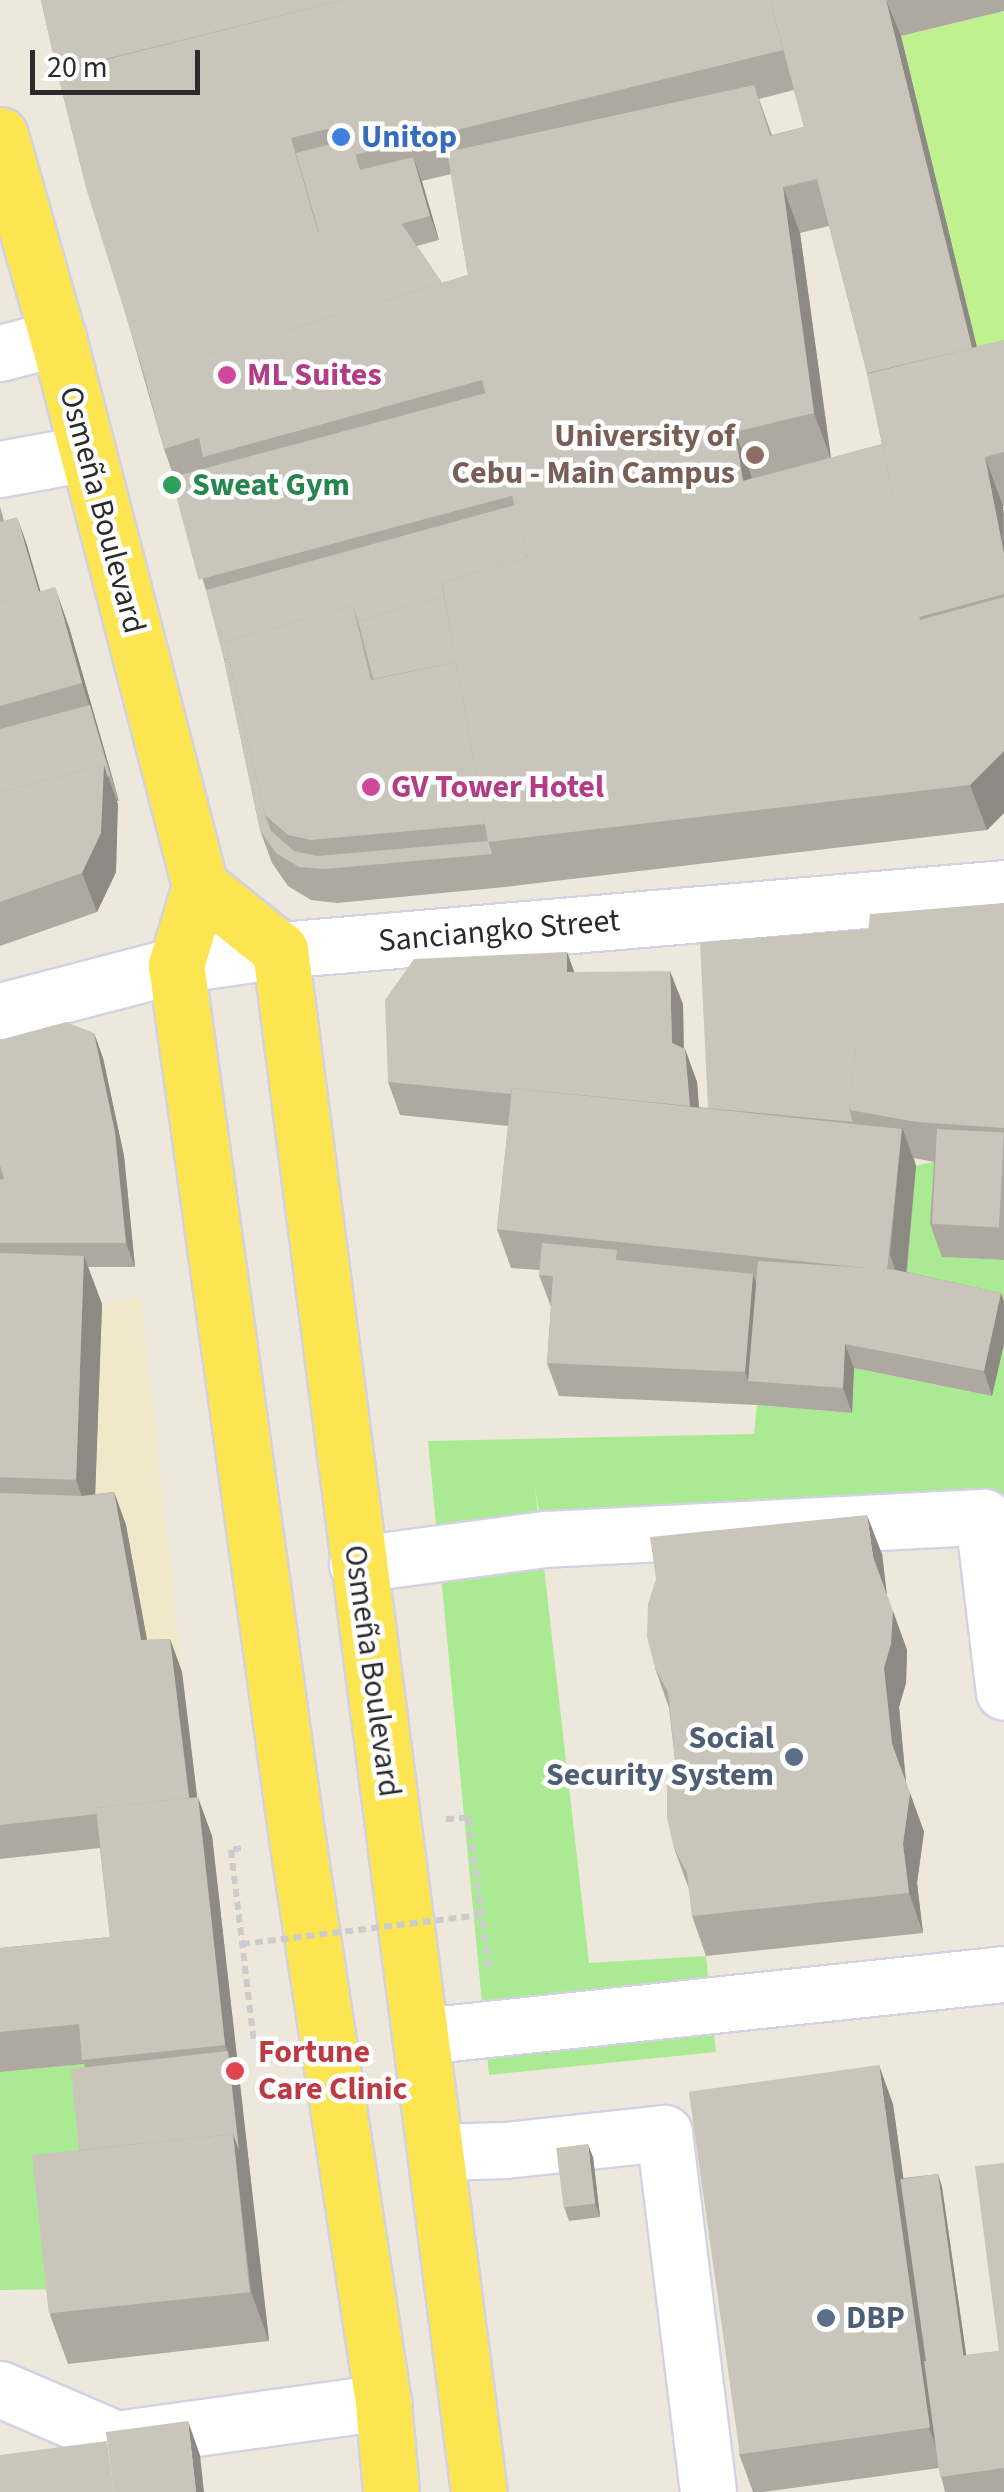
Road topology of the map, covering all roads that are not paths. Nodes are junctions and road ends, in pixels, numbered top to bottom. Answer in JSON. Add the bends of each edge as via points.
{"nodes":[{"id":1,"x":0,"y":135,"type":"edge"},
{"id":2,"x":58,"y":338,"type":"junction"},
{"id":3,"x":0,"y":353,"type":"edge"},
{"id":4,"x":87,"y":452,"type":"junction"},
{"id":5,"x":0,"y":469,"type":"edge"},
{"id":6,"x":200,"y":886,"type":"junction"},
{"id":7,"x":1004,"y":888,"type":"edge"},
{"id":8,"x":280,"y":950,"type":"junction"},
{"id":9,"x":176,"y":964,"type":"junction"},
{"id":10,"x":0,"y":1011,"type":"edge"},
{"id":11,"x":357,"y":1564,"type":"junction"},
{"id":12,"x":1004,"y":1692,"type":"edge"},
{"id":13,"x":1004,"y":1974,"type":"edge"},
{"id":14,"x":422,"y":2036,"type":"junction"},
{"id":15,"x":436,"y":2152,"type":"junction"},
{"id":16,"x":0,"y":2389,"type":"edge"},
{"id":17,"x":385,"y":2418,"type":"junction"},
{"id":18,"x":477,"y":2470,"type":"edge"},
{"id":19,"x":359,"y":2492,"type":"edge"},
{"id":20,"x":391,"y":2492,"type":"edge"},
{"id":21,"x":518,"y":2492,"type":"edge"},
{"id":22,"x":708,"y":2492,"type":"edge"}],
"edges":[{"from":1,"to":2,"type":"main road","name":"Osmeña Boulevard"},
{"from":2,"to":3,"type":"street"},
{"from":2,"to":4,"type":"main road","name":"Osmeña Boulevard"},
{"from":4,"to":5,"type":"street"},
{"from":4,"to":6,"type":"main road","name":"Osmeña Boulevard"},
{"from":6,"to":8,"type":"main road"},
{"from":6,"to":9,"type":"main road"},
{"from":7,"to":8,"type":"street","name":"Sanciangko Street"},
{"from":8,"to":9,"type":"street","name":"Sanciangko Street"},
{"from":8,"to":11,"type":"main road","name":"Osmeña Boulevard"},
{"from":9,"to":10,"type":"street","name":"Sanciangko Street"},
{"from":9,"to":17,"type":"main road"},
{"from":11,"to":12,"type":"street","via":[[545,1539],[983,1517]]},
{"from":11,"to":14,"type":"main road","name":"Osmeña Boulevard"},
{"from":13,"to":14,"type":"street"},
{"from":14,"to":15,"type":"main road","name":"Osmeña Boulevard"},
{"from":15,"to":18,"type":"main road","name":"Osmeña Boulevard"},
{"from":15,"to":22,"type":"street","via":[[664,2133]]},
{"from":16,"to":17,"type":"street","via":[[116,2438]]},
{"from":17,"to":19,"type":"main road"},
{"from":17,"to":20,"type":"main road"},
{"from":18,"to":21,"type":"main road"}]}
